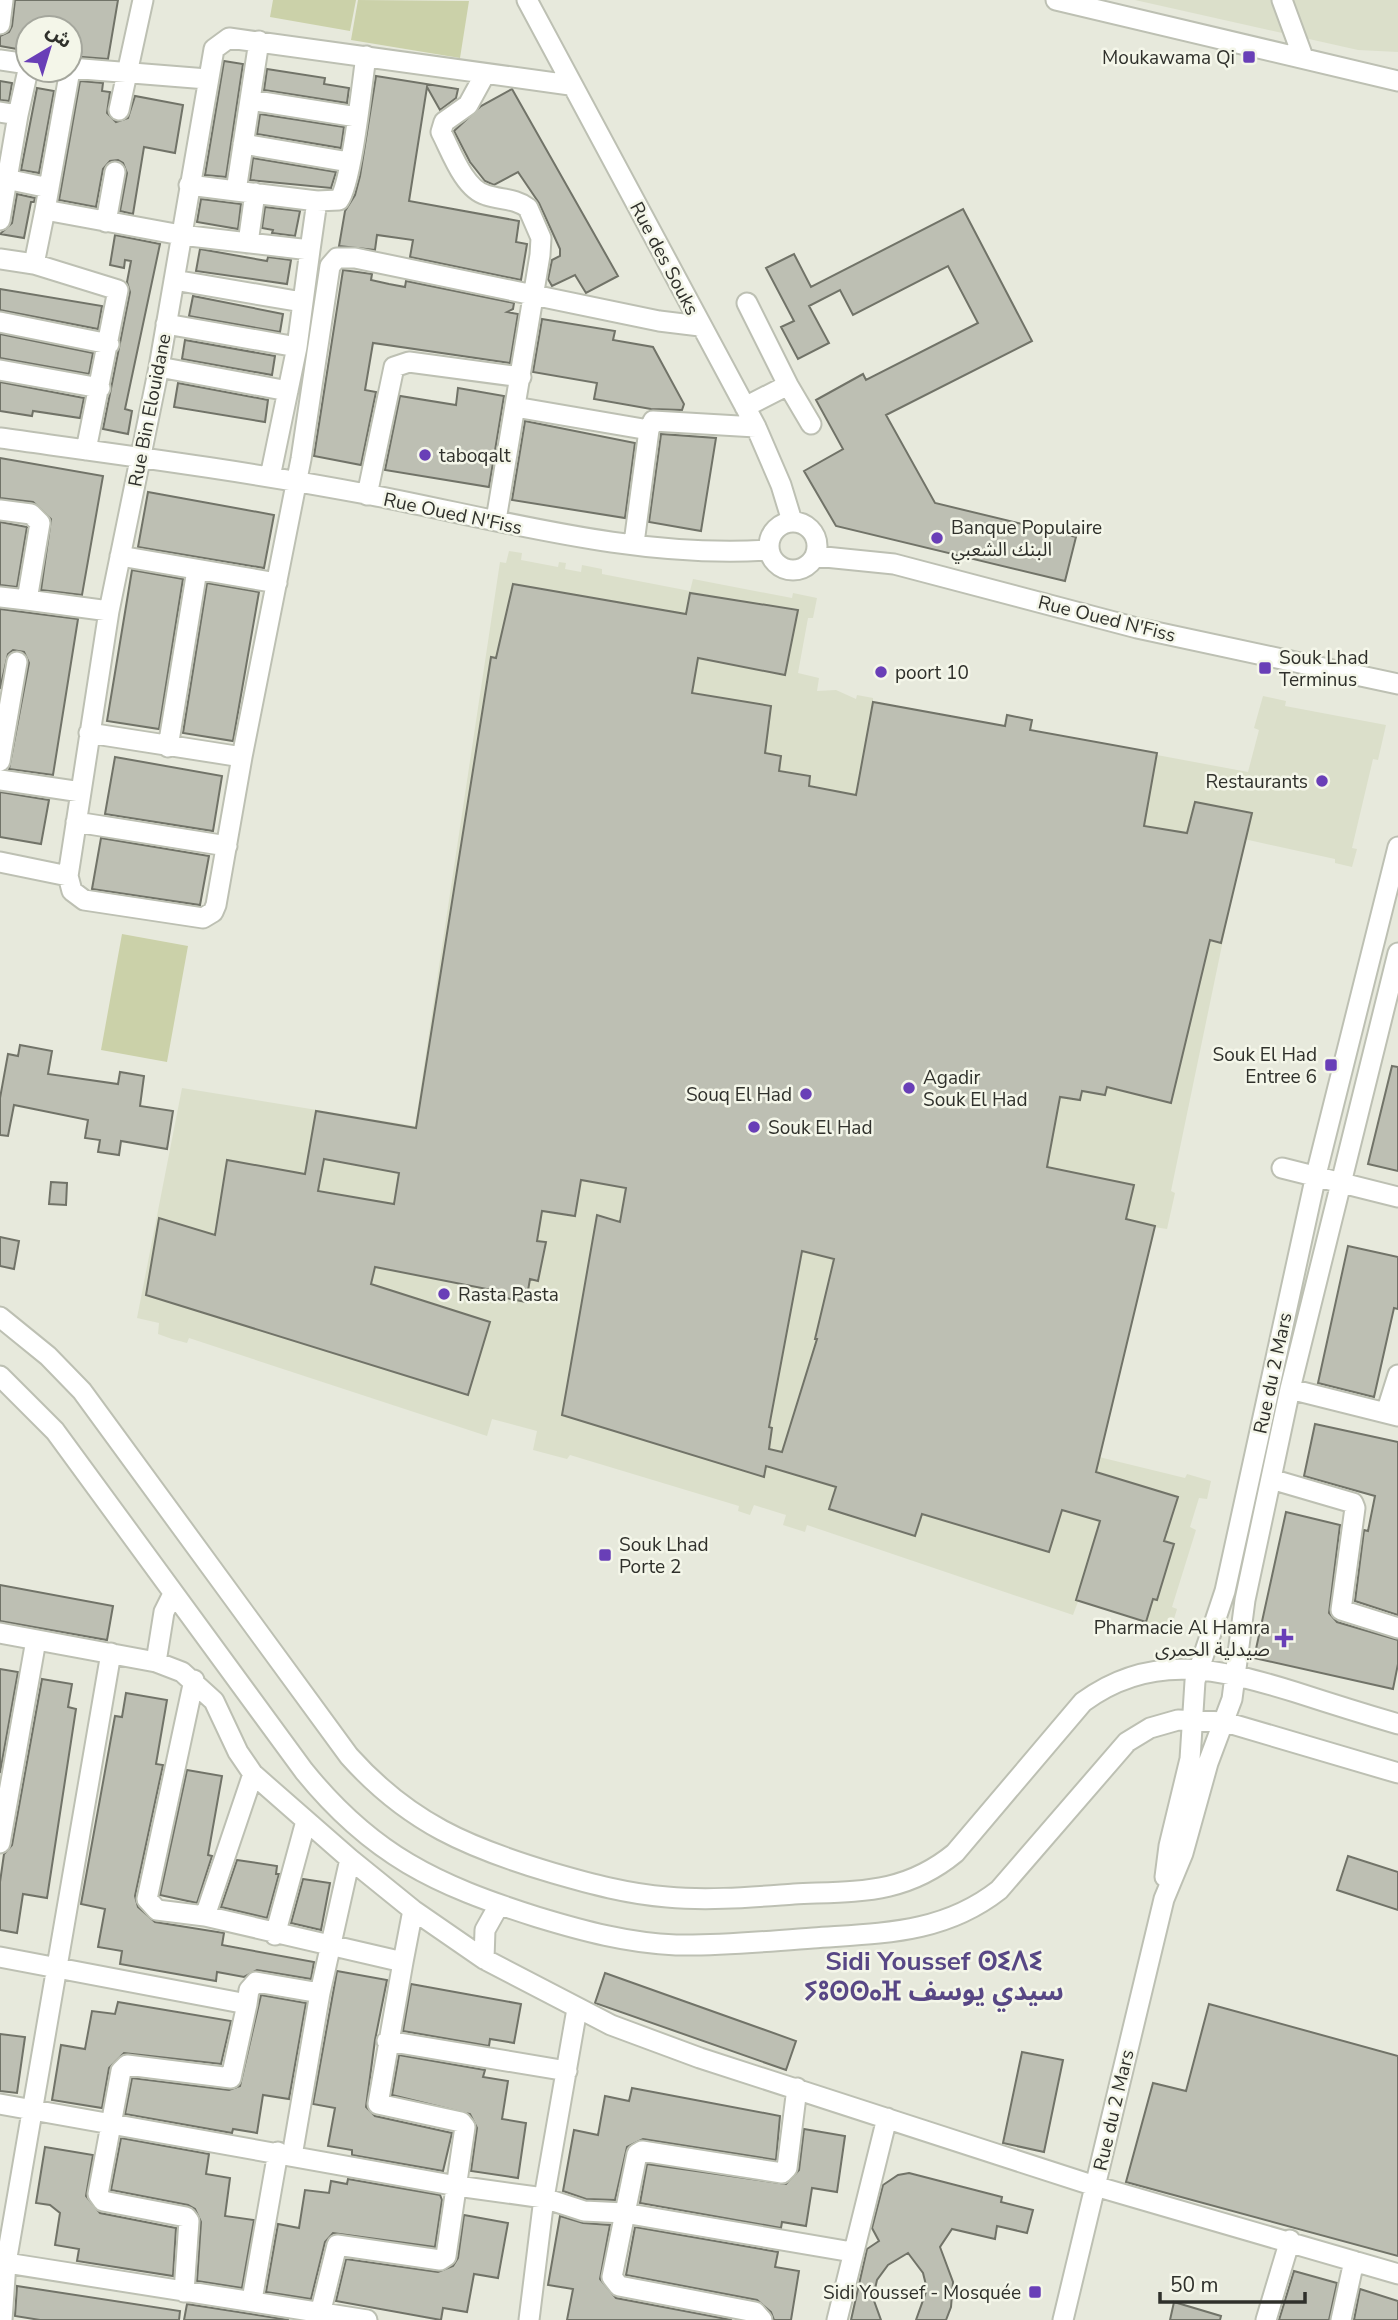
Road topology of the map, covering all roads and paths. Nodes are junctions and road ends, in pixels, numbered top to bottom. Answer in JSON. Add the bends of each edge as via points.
{"nodes":[{"id":1,"x":4,"y":0,"type":"edge"},
{"id":2,"x":143,"y":0,"type":"edge"},
{"id":3,"x":527,"y":0,"type":"edge"},
{"id":4,"x":1056,"y":0,"type":"edge"},
{"id":5,"x":1282,"y":0,"type":"edge"},
{"id":6,"x":0,"y":24,"type":"edge"},
{"id":7,"x":259,"y":41,"type":"junction"},
{"id":8,"x":366,"y":56,"type":"junction"},
{"id":9,"x":1303,"y":57,"type":"junction"},
{"id":10,"x":84,"y":70,"type":"edge"},
{"id":11,"x":129,"y":74,"type":"junction"},
{"id":12,"x":485,"y":74,"type":"junction"},
{"id":13,"x":207,"y":79,"type":"junction"},
{"id":14,"x":1398,"y":81,"type":"edge"},
{"id":15,"x":21,"y":84,"type":"edge"},
{"id":16,"x":67,"y":84,"type":"edge"},
{"id":17,"x":570,"y":85,"type":"junction"},
{"id":18,"x":250,"y":100,"type":"junction"},
{"id":19,"x":119,"y":110,"type":"dead end"},
{"id":20,"x":9,"y":114,"type":"edge"},
{"id":21,"x":357,"y":117,"type":"junction"},
{"id":22,"x":243,"y":144,"type":"junction"},
{"id":23,"x":349,"y":162,"type":"junction"},
{"id":24,"x":115,"y":172,"type":"dead end"},
{"id":25,"x":6,"y":179,"type":"junction"},
{"id":26,"x":189,"y":185,"type":"junction"},
{"id":27,"x":49,"y":188,"type":"junction"},
{"id":28,"x":236,"y":191,"type":"junction"},
{"id":29,"x":256,"y":193,"type":"junction"},
{"id":30,"x":317,"y":201,"type":"junction"},
{"id":31,"x":45,"y":210,"type":"junction"},
{"id":32,"x":0,"y":220,"type":"edge"},
{"id":33,"x":106,"y":222,"type":"junction"},
{"id":34,"x":181,"y":235,"type":"junction"},
{"id":35,"x":248,"y":243,"type":"junction"},
{"id":36,"x":310,"y":250,"type":"junction"},
{"id":37,"x":0,"y":259,"type":"edge"},
{"id":38,"x":34,"y":264,"type":"junction"},
{"id":39,"x":174,"y":280,"type":"junction"},
{"id":40,"x":534,"y":296,"type":"junction"},
{"id":41,"x":302,"y":302,"type":"junction"},
{"id":42,"x":747,"y":303,"type":"dead end"},
{"id":43,"x":0,"y":322,"type":"edge"},
{"id":44,"x":166,"y":324,"type":"junction"},
{"id":45,"x":701,"y":326,"type":"junction"},
{"id":46,"x":109,"y":344,"type":"junction"},
{"id":47,"x":297,"y":347,"type":"junction"},
{"id":48,"x":159,"y":367,"type":"junction"},
{"id":49,"x":0,"y":370,"type":"edge"},
{"id":50,"x":521,"y":377,"type":"junction"},
{"id":51,"x":788,"y":385,"type":"junction"},
{"id":52,"x":100,"y":388,"type":"junction"},
{"id":53,"x":288,"y":391,"type":"junction"},
{"id":54,"x":515,"y":407,"type":"junction"},
{"id":55,"x":745,"y":407,"type":"junction"},
{"id":56,"x":811,"y":424,"type":"dead end"},
{"id":57,"x":756,"y":427,"type":"junction"},
{"id":58,"x":649,"y":430,"type":"junction"},
{"id":59,"x":0,"y":438,"type":"edge"},
{"id":60,"x":86,"y":450,"type":"junction"},
{"id":61,"x":139,"y":457,"type":"junction"},
{"id":62,"x":270,"y":477,"type":"junction"},
{"id":63,"x":296,"y":481,"type":"junction"},
{"id":64,"x":367,"y":495,"type":"junction"},
{"id":65,"x":0,"y":510,"type":"edge"},
{"id":66,"x":496,"y":520,"type":"junction"},
{"id":67,"x":792,"y":521,"type":"junction"},
{"id":68,"x":634,"y":543,"type":"junction"},
{"id":69,"x":769,"y":550,"type":"junction"},
{"id":70,"x":120,"y":556,"type":"junction"},
{"id":71,"x":815,"y":556,"type":"junction"},
{"id":72,"x":197,"y":570,"type":"junction"},
{"id":73,"x":277,"y":583,"type":"junction"},
{"id":74,"x":0,"y":597,"type":"edge"},
{"id":75,"x":27,"y":600,"type":"junction"},
{"id":76,"x":109,"y":611,"type":"junction"},
{"id":77,"x":10,"y":674,"type":"edge"},
{"id":78,"x":1398,"y":684,"type":"edge"},
{"id":79,"x":89,"y":733,"type":"junction"},
{"id":80,"x":168,"y":747,"type":"junction"},
{"id":81,"x":242,"y":757,"type":"junction"},
{"id":82,"x":0,"y":761,"type":"edge"},
{"id":83,"x":0,"y":780,"type":"edge"},
{"id":84,"x":80,"y":792,"type":"junction"},
{"id":85,"x":76,"y":822,"type":"junction"},
{"id":86,"x":227,"y":846,"type":"junction"},
{"id":87,"x":1398,"y":847,"type":"edge"},
{"id":88,"x":0,"y":863,"type":"edge"},
{"id":89,"x":68,"y":876,"type":"junction"},
{"id":90,"x":1398,"y":953,"type":"edge"},
{"id":91,"x":1394,"y":990,"type":"edge"},
{"id":92,"x":1282,"y":1168,"type":"dead end"},
{"id":93,"x":1316,"y":1175,"type":"junction"},
{"id":94,"x":1340,"y":1180,"type":"junction"},
{"id":95,"x":1398,"y":1197,"type":"edge"},
{"id":96,"x":0,"y":1317,"type":"edge"},
{"id":97,"x":1398,"y":1375,"type":"edge"},
{"id":98,"x":0,"y":1376,"type":"edge"},
{"id":99,"x":1290,"y":1389,"type":"junction"},
{"id":100,"x":1392,"y":1414,"type":"edge"},
{"id":101,"x":1271,"y":1479,"type":"junction"},
{"id":102,"x":173,"y":1594,"type":"junction"},
{"id":103,"x":1398,"y":1628,"type":"edge"},
{"id":104,"x":0,"y":1633,"type":"edge"},
{"id":105,"x":36,"y":1640,"type":"junction"},
{"id":106,"x":111,"y":1653,"type":"junction"},
{"id":107,"x":156,"y":1661,"type":"junction"},
{"id":108,"x":1198,"y":1669,"type":"junction"},
{"id":109,"x":1237,"y":1674,"type":"junction"},
{"id":110,"x":194,"y":1680,"type":"junction"},
{"id":111,"x":1191,"y":1719,"type":"junction"},
{"id":112,"x":1225,"y":1722,"type":"junction"},
{"id":113,"x":1398,"y":1724,"type":"edge"},
{"id":114,"x":253,"y":1773,"type":"junction"},
{"id":115,"x":1398,"y":1773,"type":"edge"},
{"id":116,"x":3,"y":1803,"type":"edge"},
{"id":117,"x":306,"y":1821,"type":"junction"},
{"id":118,"x":0,"y":1843,"type":"edge"},
{"id":119,"x":350,"y":1859,"type":"junction"},
{"id":120,"x":1164,"y":1899,"type":"junction"},
{"id":121,"x":499,"y":1905,"type":"junction"},
{"id":122,"x":413,"y":1910,"type":"junction"},
{"id":123,"x":205,"y":1916,"type":"junction"},
{"id":124,"x":275,"y":1935,"type":"junction"},
{"id":125,"x":331,"y":1947,"type":"junction"},
{"id":126,"x":0,"y":1957,"type":"edge"},
{"id":127,"x":484,"y":1959,"type":"junction"},
{"id":128,"x":402,"y":1962,"type":"junction"},
{"id":129,"x":55,"y":1966,"type":"junction"},
{"id":130,"x":320,"y":1993,"type":"junction"},
{"id":131,"x":247,"y":2004,"type":"junction"},
{"id":132,"x":578,"y":2009,"type":"junction"},
{"id":133,"x":387,"y":2041,"type":"junction"},
{"id":134,"x":567,"y":2071,"type":"junction"},
{"id":135,"x":797,"y":2088,"type":"junction"},
{"id":136,"x":0,"y":2104,"type":"edge"},
{"id":137,"x":35,"y":2110,"type":"junction"},
{"id":138,"x":887,"y":2118,"type":"junction"},
{"id":139,"x":110,"y":2123,"type":"junction"},
{"id":140,"x":285,"y":2154,"type":"junction"},
{"id":141,"x":457,"y":2186,"type":"junction"},
{"id":142,"x":1095,"y":2186,"type":"junction"},
{"id":143,"x":544,"y":2198,"type":"junction"},
{"id":144,"x":624,"y":2213,"type":"junction"},
{"id":145,"x":1290,"y":2240,"type":"junction"},
{"id":146,"x":852,"y":2252,"type":"junction"},
{"id":147,"x":1354,"y":2261,"type":"junction"},
{"id":148,"x":3,"y":2262,"type":"edge"},
{"id":149,"x":1398,"y":2274,"type":"edge"},
{"id":150,"x":184,"y":2292,"type":"junction"},
{"id":151,"x":252,"y":2300,"type":"junction"},
{"id":152,"x":321,"y":2311,"type":"junction"},
{"id":153,"x":2,"y":2320,"type":"edge"},
{"id":154,"x":367,"y":2320,"type":"edge"},
{"id":155,"x":529,"y":2320,"type":"edge"},
{"id":156,"x":762,"y":2320,"type":"edge"},
{"id":157,"x":836,"y":2320,"type":"edge"},
{"id":158,"x":1063,"y":2320,"type":"edge"},
{"id":159,"x":1266,"y":2320,"type":"edge"},
{"id":160,"x":1341,"y":2320,"type":"edge"}],
"edges":[{"from":1,"to":6,"type":"street"},
{"from":2,"to":11,"type":"street"},
{"from":3,"to":17,"type":"street","name":"Rue des Souks"},
{"from":4,"to":9,"type":"street"},
{"from":5,"to":9,"type":"street"},
{"from":7,"to":8,"type":"street"},
{"from":7,"to":13,"type":"street","name":"Rue Bin Elouidane","via":[[229,38],[218,43]]},
{"from":7,"to":18,"type":"street"},
{"from":8,"to":12,"type":"street"},
{"from":8,"to":21,"type":"street"},
{"from":9,"to":14,"type":"street"},
{"from":10,"to":11,"type":"street"},
{"from":11,"to":13,"type":"street"},
{"from":11,"to":19,"type":"street"},
{"from":12,"to":17,"type":"street"},
{"from":12,"to":40,"type":"street","via":[[468,105],[444,121],[441,132],[479,193],[522,203],[534,215],[541,238]]},
{"from":13,"to":26,"type":"street","name":"Rue Bin Elouidane"},
{"from":15,"to":20,"type":"street"},
{"from":16,"to":27,"type":"street"},
{"from":17,"to":45,"type":"street","name":"Rue des Souks"},
{"from":18,"to":21,"type":"street"},
{"from":18,"to":22,"type":"street"},
{"from":20,"to":25,"type":"street"},
{"from":21,"to":23,"type":"street"},
{"from":22,"to":23,"type":"street"},
{"from":22,"to":28,"type":"street"},
{"from":23,"to":30,"type":"street","via":[[341,197]]},
{"from":24,"to":33,"type":"street"},
{"from":25,"to":27,"type":"street"},
{"from":25,"to":32,"type":"street"},
{"from":26,"to":28,"type":"street"},
{"from":26,"to":34,"type":"street","name":"Rue Bin Elouidane"},
{"from":27,"to":31,"type":"street"},
{"from":28,"to":29,"type":"street"},
{"from":29,"to":30,"type":"street"},
{"from":29,"to":35,"type":"street"},
{"from":30,"to":36,"type":"street"},
{"from":31,"to":33,"type":"street"},
{"from":31,"to":38,"type":"street"},
{"from":33,"to":34,"type":"street"},
{"from":34,"to":35,"type":"street"},
{"from":34,"to":39,"type":"street","name":"Rue Bin Elouidane"},
{"from":35,"to":36,"type":"street"},
{"from":36,"to":41,"type":"street"},
{"from":37,"to":38,"type":"street"},
{"from":38,"to":46,"type":"street","via":[[118,290]]},
{"from":39,"to":41,"type":"street"},
{"from":39,"to":44,"type":"street","name":"Rue Bin Elouidane"},
{"from":40,"to":45,"type":"street"},
{"from":40,"to":50,"type":"street"},
{"from":40,"to":63,"type":"street","via":[[337,258],[330,266]]},
{"from":41,"to":47,"type":"street"},
{"from":42,"to":51,"type":"street"},
{"from":43,"to":46,"type":"street"},
{"from":44,"to":47,"type":"street"},
{"from":44,"to":48,"type":"street","name":"Rue Bin Elouidane"},
{"from":45,"to":55,"type":"street","name":"Rue des Souks"},
{"from":46,"to":52,"type":"street"},
{"from":47,"to":53,"type":"street"},
{"from":48,"to":53,"type":"street"},
{"from":48,"to":61,"type":"street","name":"Rue Bin Elouidane"},
{"from":49,"to":52,"type":"street"},
{"from":50,"to":54,"type":"street"},
{"from":50,"to":64,"type":"street","via":[[409,362],[394,367]]},
{"from":51,"to":55,"type":"street"},
{"from":51,"to":56,"type":"street"},
{"from":52,"to":60,"type":"street"},
{"from":53,"to":62,"type":"street"},
{"from":54,"to":58,"type":"street"},
{"from":54,"to":66,"type":"street"},
{"from":55,"to":57,"type":"street","name":"Rue des Souks"},
{"from":57,"to":58,"type":"street","via":[[660,419],[653,421]]},
{"from":57,"to":67,"type":"street","name":"Rue des Souks","via":[[782,485]]},
{"from":58,"to":68,"type":"street"},
{"from":59,"to":60,"type":"street","name":"Rue Oued N'Fiss"},
{"from":60,"to":61,"type":"street","name":"Rue Oued N'Fiss"},
{"from":61,"to":62,"type":"street","name":"Rue Oued N'Fiss"},
{"from":61,"to":70,"type":"street","name":"Rue Bin Elouidane"},
{"from":62,"to":63,"type":"street","name":"Rue Oued N'Fiss"},
{"from":63,"to":64,"type":"street","name":"Rue Oued N'Fiss"},
{"from":63,"to":73,"type":"street"},
{"from":64,"to":66,"type":"street","name":"Rue Oued N'Fiss"},
{"from":65,"to":75,"type":"street","via":[[31,514],[40,523]]},
{"from":66,"to":68,"type":"street","name":"Rue Oued N'Fiss","via":[[528,529]]},
{"from":67,"to":69,"type":"street","via":[[774,531]]},
{"from":67,"to":71,"type":"street","via":[[811,529],[816,538]]},
{"from":68,"to":69,"type":"street","name":"Rue Oued N'Fiss","via":[[716,554]]},
{"from":69,"to":71,"type":"street","via":[[779,567],[789,570],[805,568]]},
{"from":70,"to":72,"type":"street"},
{"from":70,"to":76,"type":"street","name":"Rue Bin Elouidane"},
{"from":71,"to":78,"type":"street","name":"Rue Oued N'Fiss","via":[[894,564],[1137,628]]},
{"from":72,"to":73,"type":"street"},
{"from":72,"to":80,"type":"street"},
{"from":73,"to":81,"type":"street"},
{"from":74,"to":75,"type":"street"},
{"from":75,"to":76,"type":"street"},
{"from":76,"to":79,"type":"street","name":"Rue Bin Elouidane"},
{"from":77,"to":82,"type":"street"},
{"from":79,"to":80,"type":"street"},
{"from":79,"to":84,"type":"street","name":"Rue Bin Elouidane"},
{"from":80,"to":81,"type":"street"},
{"from":81,"to":86,"type":"street"},
{"from":83,"to":84,"type":"street"},
{"from":84,"to":85,"type":"street","name":"Rue Bin Elouidane"},
{"from":85,"to":86,"type":"street"},
{"from":85,"to":89,"type":"street","name":"Rue Bin Elouidane"},
{"from":86,"to":89,"type":"street","via":[[216,905],[203,918],[84,900],[72,891]]},
{"from":87,"to":93,"type":"street","name":"Rue du 2 Mars"},
{"from":88,"to":89,"type":"street"},
{"from":90,"to":91,"type":"street","name":"Rue du 2 Mars"},
{"from":91,"to":94,"type":"street","name":"Rue du 2 Mars"},
{"from":92,"to":93,"type":"street"},
{"from":93,"to":94,"type":"street"},
{"from":93,"to":108,"type":"street","name":"Rue du 2 Mars","via":[[1225,1591]]},
{"from":94,"to":95,"type":"street"},
{"from":94,"to":99,"type":"street","name":"Rue du 2 Mars"},
{"from":96,"to":108,"type":"street","via":[[82,1391],[341,1745],[384,1792],[424,1822],[468,1846],[592,1885],[695,1899],[877,1889],[908,1882],[955,1853],[1069,1716],[1094,1695],[1140,1674]]},
{"from":97,"to":100,"type":"street"},
{"from":98,"to":102,"type":"street","via":[[55,1431]]},
{"from":99,"to":100,"type":"street"},
{"from":99,"to":101,"type":"street","name":"Rue du 2 Mars"},
{"from":101,"to":103,"type":"street","via":[[1353,1503],[1341,1610]]},
{"from":101,"to":109,"type":"street","name":"Rue du 2 Mars","via":[[1243,1612]]},
{"from":102,"to":107,"type":"street","via":[[164,1612]]},
{"from":102,"to":121,"type":"street","via":[[340,1813],[405,1864],[453,1889]]},
{"from":104,"to":105,"type":"street"},
{"from":105,"to":106,"type":"street"},
{"from":105,"to":116,"type":"street"},
{"from":106,"to":107,"type":"street"},
{"from":106,"to":129,"type":"street"},
{"from":107,"to":110,"type":"street"},
{"from":108,"to":109,"type":"street"},
{"from":108,"to":111,"type":"street","name":"Rue du 2 Mars"},
{"from":109,"to":112,"type":"street","name":"Rue du 2 Mars"},
{"from":109,"to":113,"type":"street"},
{"from":110,"to":114,"type":"street","via":[[214,1701]]},
{"from":110,"to":123,"type":"street","via":[[147,1899],[158,1910]]},
{"from":111,"to":112,"type":"street"},
{"from":111,"to":120,"type":"street","name":"Rue du 2 Mars","via":[[1190,1759],[1169,1846]]},
{"from":111,"to":121,"type":"street","via":[[1150,1728],[1127,1742],[999,1890],[960,1916],[921,1929],[677,1945],[589,1933]]},
{"from":112,"to":115,"type":"street"},
{"from":112,"to":120,"type":"street","name":"Rue du 2 Mars"},
{"from":114,"to":117,"type":"street"},
{"from":114,"to":123,"type":"street"},
{"from":116,"to":118,"type":"street"},
{"from":117,"to":119,"type":"street"},
{"from":117,"to":124,"type":"street"},
{"from":119,"to":122,"type":"street"},
{"from":119,"to":125,"type":"street"},
{"from":120,"to":142,"type":"street","name":"Rue du 2 Mars"},
{"from":121,"to":127,"type":"street","via":[[485,1930]]},
{"from":122,"to":127,"type":"street"},
{"from":122,"to":128,"type":"street"},
{"from":123,"to":124,"type":"street"},
{"from":124,"to":125,"type":"street"},
{"from":125,"to":128,"type":"street"},
{"from":125,"to":130,"type":"street"},
{"from":126,"to":129,"type":"street"},
{"from":127,"to":132,"type":"street"},
{"from":128,"to":133,"type":"street"},
{"from":129,"to":131,"type":"street"},
{"from":129,"to":137,"type":"street"},
{"from":130,"to":131,"type":"street","via":[[256,1982]]},
{"from":130,"to":140,"type":"street"},
{"from":131,"to":139,"type":"street","via":[[231,2078],[127,2065],[121,2071]]},
{"from":132,"to":134,"type":"street"},
{"from":132,"to":135,"type":"street","via":[[655,2042]]},
{"from":133,"to":134,"type":"street"},
{"from":133,"to":141,"type":"street","via":[[378,2104],[464,2123]]},
{"from":134,"to":143,"type":"street"},
{"from":135,"to":138,"type":"street"},
{"from":135,"to":144,"type":"street","via":[[786,2171],[777,2174],[642,2151],[634,2158]]},
{"from":136,"to":137,"type":"street"},
{"from":137,"to":139,"type":"street"},
{"from":137,"to":148,"type":"street"},
{"from":138,"to":142,"type":"street"},
{"from":138,"to":146,"type":"street"},
{"from":139,"to":140,"type":"street"},
{"from":139,"to":150,"type":"street","via":[[99,2197],[186,2217]]},
{"from":140,"to":141,"type":"street"},
{"from":140,"to":151,"type":"street"},
{"from":141,"to":143,"type":"street"},
{"from":141,"to":152,"type":"street","via":[[443,2259],[337,2245]]},
{"from":142,"to":145,"type":"street"},
{"from":142,"to":158,"type":"street","name":"Rue du 2 Mars"},
{"from":143,"to":144,"type":"street","via":[[584,2211]]},
{"from":143,"to":155,"type":"street"},
{"from":144,"to":146,"type":"street"},
{"from":144,"to":156,"type":"street","via":[[614,2282],[755,2312]]},
{"from":145,"to":147,"type":"street"},
{"from":145,"to":159,"type":"street"},
{"from":146,"to":157,"type":"street"},
{"from":147,"to":149,"type":"street"},
{"from":147,"to":160,"type":"street"},
{"from":148,"to":150,"type":"street"},
{"from":148,"to":153,"type":"street"},
{"from":150,"to":151,"type":"street"},
{"from":151,"to":152,"type":"street"},
{"from":152,"to":154,"type":"street"}]}
